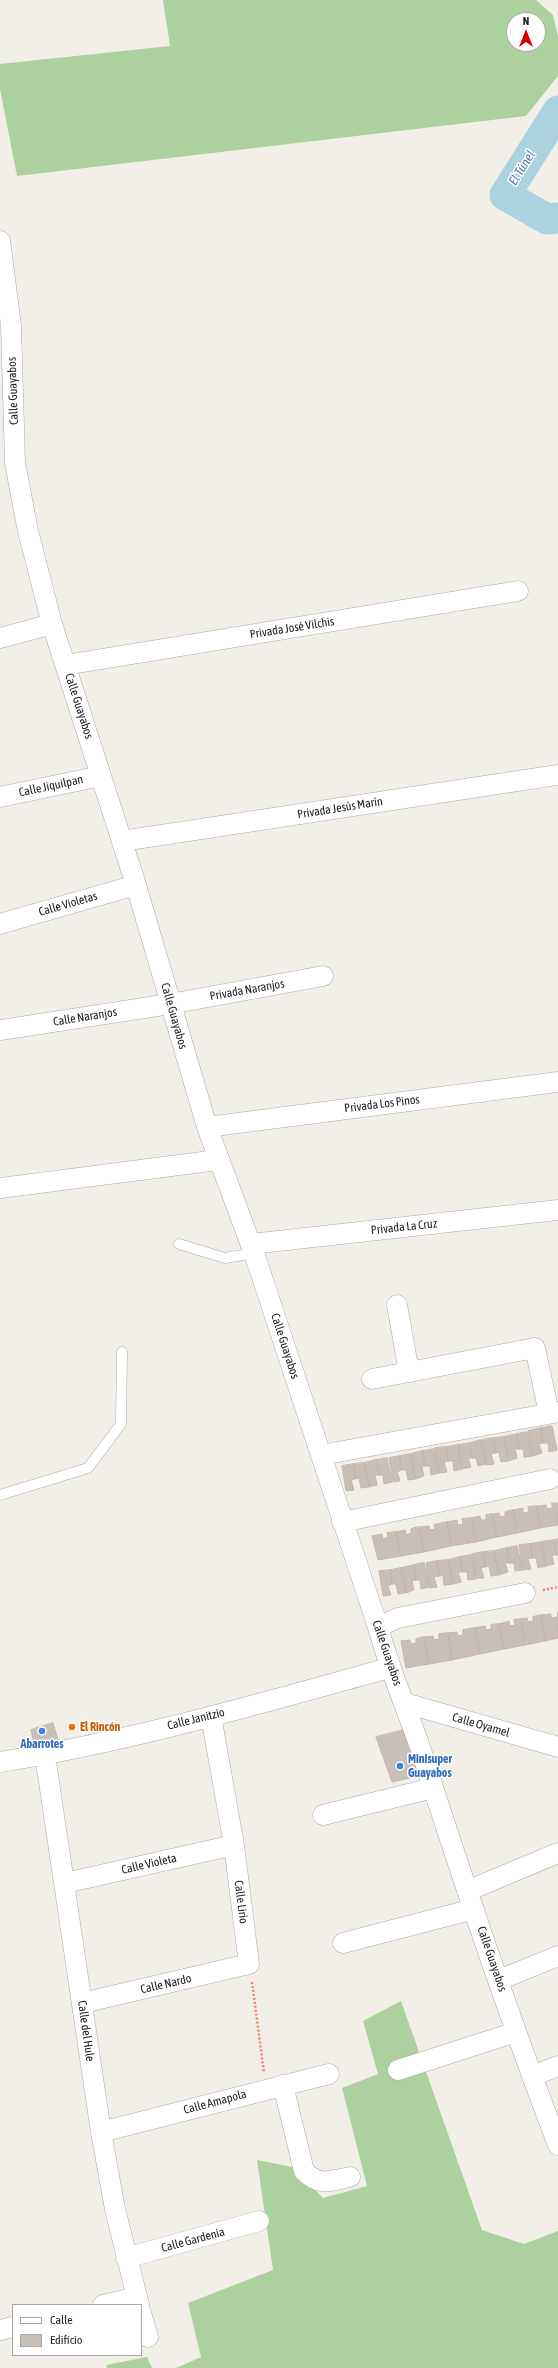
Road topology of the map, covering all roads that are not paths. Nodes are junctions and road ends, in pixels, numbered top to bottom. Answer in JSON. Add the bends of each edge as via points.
{"nodes":[{"id":1,"x":0,"y":241,"type":"edge"},
{"id":2,"x":518,"y":591,"type":"dead end"},
{"id":3,"x":52,"y":624,"type":"junction"},
{"id":4,"x":0,"y":638,"type":"edge"},
{"id":5,"x":65,"y":665,"type":"junction"},
{"id":6,"x":558,"y":775,"type":"edge"},
{"id":7,"x":101,"y":776,"type":"junction"},
{"id":8,"x":0,"y":797,"type":"edge"},
{"id":9,"x":122,"y":841,"type":"junction"},
{"id":10,"x":136,"y":884,"type":"junction"},
{"id":11,"x":0,"y":924,"type":"edge"},
{"id":12,"x":323,"y":976,"type":"dead end"},
{"id":13,"x":170,"y":1004,"type":"junction"},
{"id":14,"x":0,"y":1030,"type":"edge"},
{"id":15,"x":558,"y":1082,"type":"edge"},
{"id":16,"x":207,"y":1127,"type":"junction"},
{"id":17,"x":218,"y":1160,"type":"junction"},
{"id":18,"x":0,"y":1188,"type":"edge"},
{"id":19,"x":558,"y":1210,"type":"edge"},
{"id":20,"x":179,"y":1244,"type":"dead end"},
{"id":21,"x":252,"y":1249,"type":"junction"},
{"id":22,"x":397,"y":1305,"type":"dead end"},
{"id":23,"x":122,"y":1352,"type":"dead end"},
{"id":24,"x":409,"y":1372,"type":"junction"},
{"id":25,"x":372,"y":1379,"type":"dead end"},
{"id":26,"x":554,"y":1412,"type":"edge"},
{"id":27,"x":321,"y":1455,"type":"junction"},
{"id":28,"x":550,"y":1479,"type":"dead end"},
{"id":29,"x":0,"y":1495,"type":"edge"},
{"id":30,"x":342,"y":1522,"type":"junction"},
{"id":31,"x":525,"y":1594,"type":"dead end"},
{"id":32,"x":378,"y":1627,"type":"junction"},
{"id":33,"x":389,"y":1668,"type":"junction"},
{"id":34,"x":405,"y":1703,"type":"junction"},
{"id":35,"x":211,"y":1716,"type":"junction"},
{"id":36,"x":558,"y":1747,"type":"edge"},
{"id":37,"x":45,"y":1755,"type":"junction"},
{"id":38,"x":0,"y":1762,"type":"edge"},
{"id":39,"x":433,"y":1788,"type":"junction"},
{"id":40,"x":323,"y":1815,"type":"dead end"},
{"id":41,"x":234,"y":1845,"type":"junction"},
{"id":42,"x":558,"y":1853,"type":"edge"},
{"id":43,"x":65,"y":1883,"type":"junction"},
{"id":44,"x":467,"y":1890,"type":"junction"},
{"id":45,"x":474,"y":1909,"type":"junction"},
{"id":46,"x":343,"y":1943,"type":"dead end"},
{"id":47,"x":558,"y":1956,"type":"edge"},
{"id":48,"x":249,"y":1964,"type":"joint"},
{"id":49,"x":499,"y":1980,"type":"junction"},
{"id":50,"x":82,"y":2003,"type":"junction"},
{"id":51,"x":516,"y":2032,"type":"junction"},
{"id":52,"x":558,"y":2066,"type":"edge"},
{"id":53,"x":398,"y":2070,"type":"dead end"},
{"id":54,"x":329,"y":2074,"type":"dead end"},
{"id":55,"x":532,"y":2076,"type":"junction"},
{"id":56,"x":275,"y":2087,"type":"junction"},
{"id":57,"x":101,"y":2132,"type":"junction"},
{"id":58,"x":558,"y":2146,"type":"edge"},
{"id":59,"x":350,"y":2177,"type":"dead end"},
{"id":60,"x":259,"y":2221,"type":"dead end"},
{"id":61,"x":126,"y":2258,"type":"junction"},
{"id":62,"x":139,"y":2304,"type":"edge"},
{"id":63,"x":142,"y":2316,"type":"edge"},
{"id":64,"x":12,"y":2326,"type":"edge"},
{"id":65,"x":0,"y":2330,"type":"edge"},
{"id":66,"x":148,"y":2337,"type":"dead end"}],
"edges":[{"from":1,"to":3,"type":"street","name":"Calle Guayabos","via":[[11,325],[15,463],[28,532]]},
{"from":2,"to":5,"type":"street","name":"Privada José Vilchis"},
{"from":3,"to":4,"type":"street"},
{"from":3,"to":5,"type":"street","name":"Calle Guayabos"},
{"from":5,"to":7,"type":"street","name":"Calle Guayabos"},
{"from":6,"to":9,"type":"street","name":"Privada Jesús Marín"},
{"from":7,"to":8,"type":"street","name":"Calle Jiquilpan"},
{"from":7,"to":9,"type":"street","name":"Calle Guayabos"},
{"from":9,"to":10,"type":"street","name":"Calle Guayabos"},
{"from":10,"to":11,"type":"street","name":"Calle Violetas"},
{"from":10,"to":13,"type":"street","name":"Calle Guayabos"},
{"from":12,"to":13,"type":"street","name":"Privada Naranjos"},
{"from":13,"to":14,"type":"street","name":"Calle Naranjos"},
{"from":13,"to":16,"type":"street","name":"Calle Guayabos"},
{"from":15,"to":16,"type":"street","name":"Privada Los Pinos"},
{"from":16,"to":17,"type":"street","name":"Calle Guayabos"},
{"from":17,"to":18,"type":"street"},
{"from":17,"to":21,"type":"street","name":"Calle Guayabos"},
{"from":19,"to":21,"type":"street","name":"Privada La Cruz"},
{"from":20,"to":21,"type":"lane","via":[[225,1258]]},
{"from":21,"to":27,"type":"street","name":"Calle Guayabos"},
{"from":22,"to":24,"type":"street"},
{"from":23,"to":29,"type":"lane","via":[[121,1424],[88,1468]]},
{"from":24,"to":25,"type":"street"},
{"from":24,"to":26,"type":"street","via":[[535,1348]]},
{"from":26,"to":27,"type":"street"},
{"from":27,"to":30,"type":"street","name":"Calle Guayabos"},
{"from":28,"to":30,"type":"street"},
{"from":30,"to":32,"type":"street","name":"Calle Guayabos"},
{"from":31,"to":32,"type":"street","via":[[398,1618]]},
{"from":32,"to":33,"type":"street","name":"Calle Guayabos"},
{"from":33,"to":34,"type":"street","name":"Calle Guayabos"},
{"from":33,"to":35,"type":"street","name":"Calle Janitzio"},
{"from":34,"to":36,"type":"street","name":"Calle Oyamel"},
{"from":34,"to":39,"type":"street","name":"Calle Guayabos"},
{"from":35,"to":37,"type":"street","name":"Calle Janitzio"},
{"from":35,"to":41,"type":"street","name":"Calle Lirio"},
{"from":37,"to":38,"type":"street","name":"Calle Janitzio"},
{"from":37,"to":43,"type":"street","name":"Calle del Hule"},
{"from":39,"to":40,"type":"street"},
{"from":39,"to":44,"type":"street","name":"Calle Guayabos"},
{"from":41,"to":43,"type":"street","name":"Calle Violeta"},
{"from":41,"to":48,"type":"street","name":"Calle Lirio"},
{"from":42,"to":44,"type":"street"},
{"from":43,"to":50,"type":"street","name":"Calle del Hule"},
{"from":44,"to":45,"type":"street","name":"Calle Guayabos"},
{"from":45,"to":46,"type":"street"},
{"from":45,"to":49,"type":"street","name":"Calle Guayabos"},
{"from":47,"to":49,"type":"street"},
{"from":48,"to":50,"type":"street","name":"Calle Nardo"},
{"from":49,"to":51,"type":"street","name":"Calle Guayabos"},
{"from":50,"to":57,"type":"street","name":"Calle del Hule"},
{"from":51,"to":53,"type":"street"},
{"from":51,"to":55,"type":"street","name":"Calle Guayabos"},
{"from":52,"to":55,"type":"street"},
{"from":54,"to":56,"type":"street","name":"Calle Amapola"},
{"from":55,"to":58,"type":"street","name":"Calle Guayabos"},
{"from":56,"to":57,"type":"street","name":"Calle Amapola"},
{"from":56,"to":59,"type":"street","via":[[304,2170],[313,2180],[322,2182]]},
{"from":57,"to":61,"type":"street","name":"Calle del Hule"},
{"from":60,"to":61,"type":"street","name":"Calle Gardenía"},
{"from":61,"to":62,"type":"street","name":"Calle del Hule"},
{"from":63,"to":66,"type":"street","name":"Calle del Hule"},
{"from":64,"to":65,"type":"street"}]}
